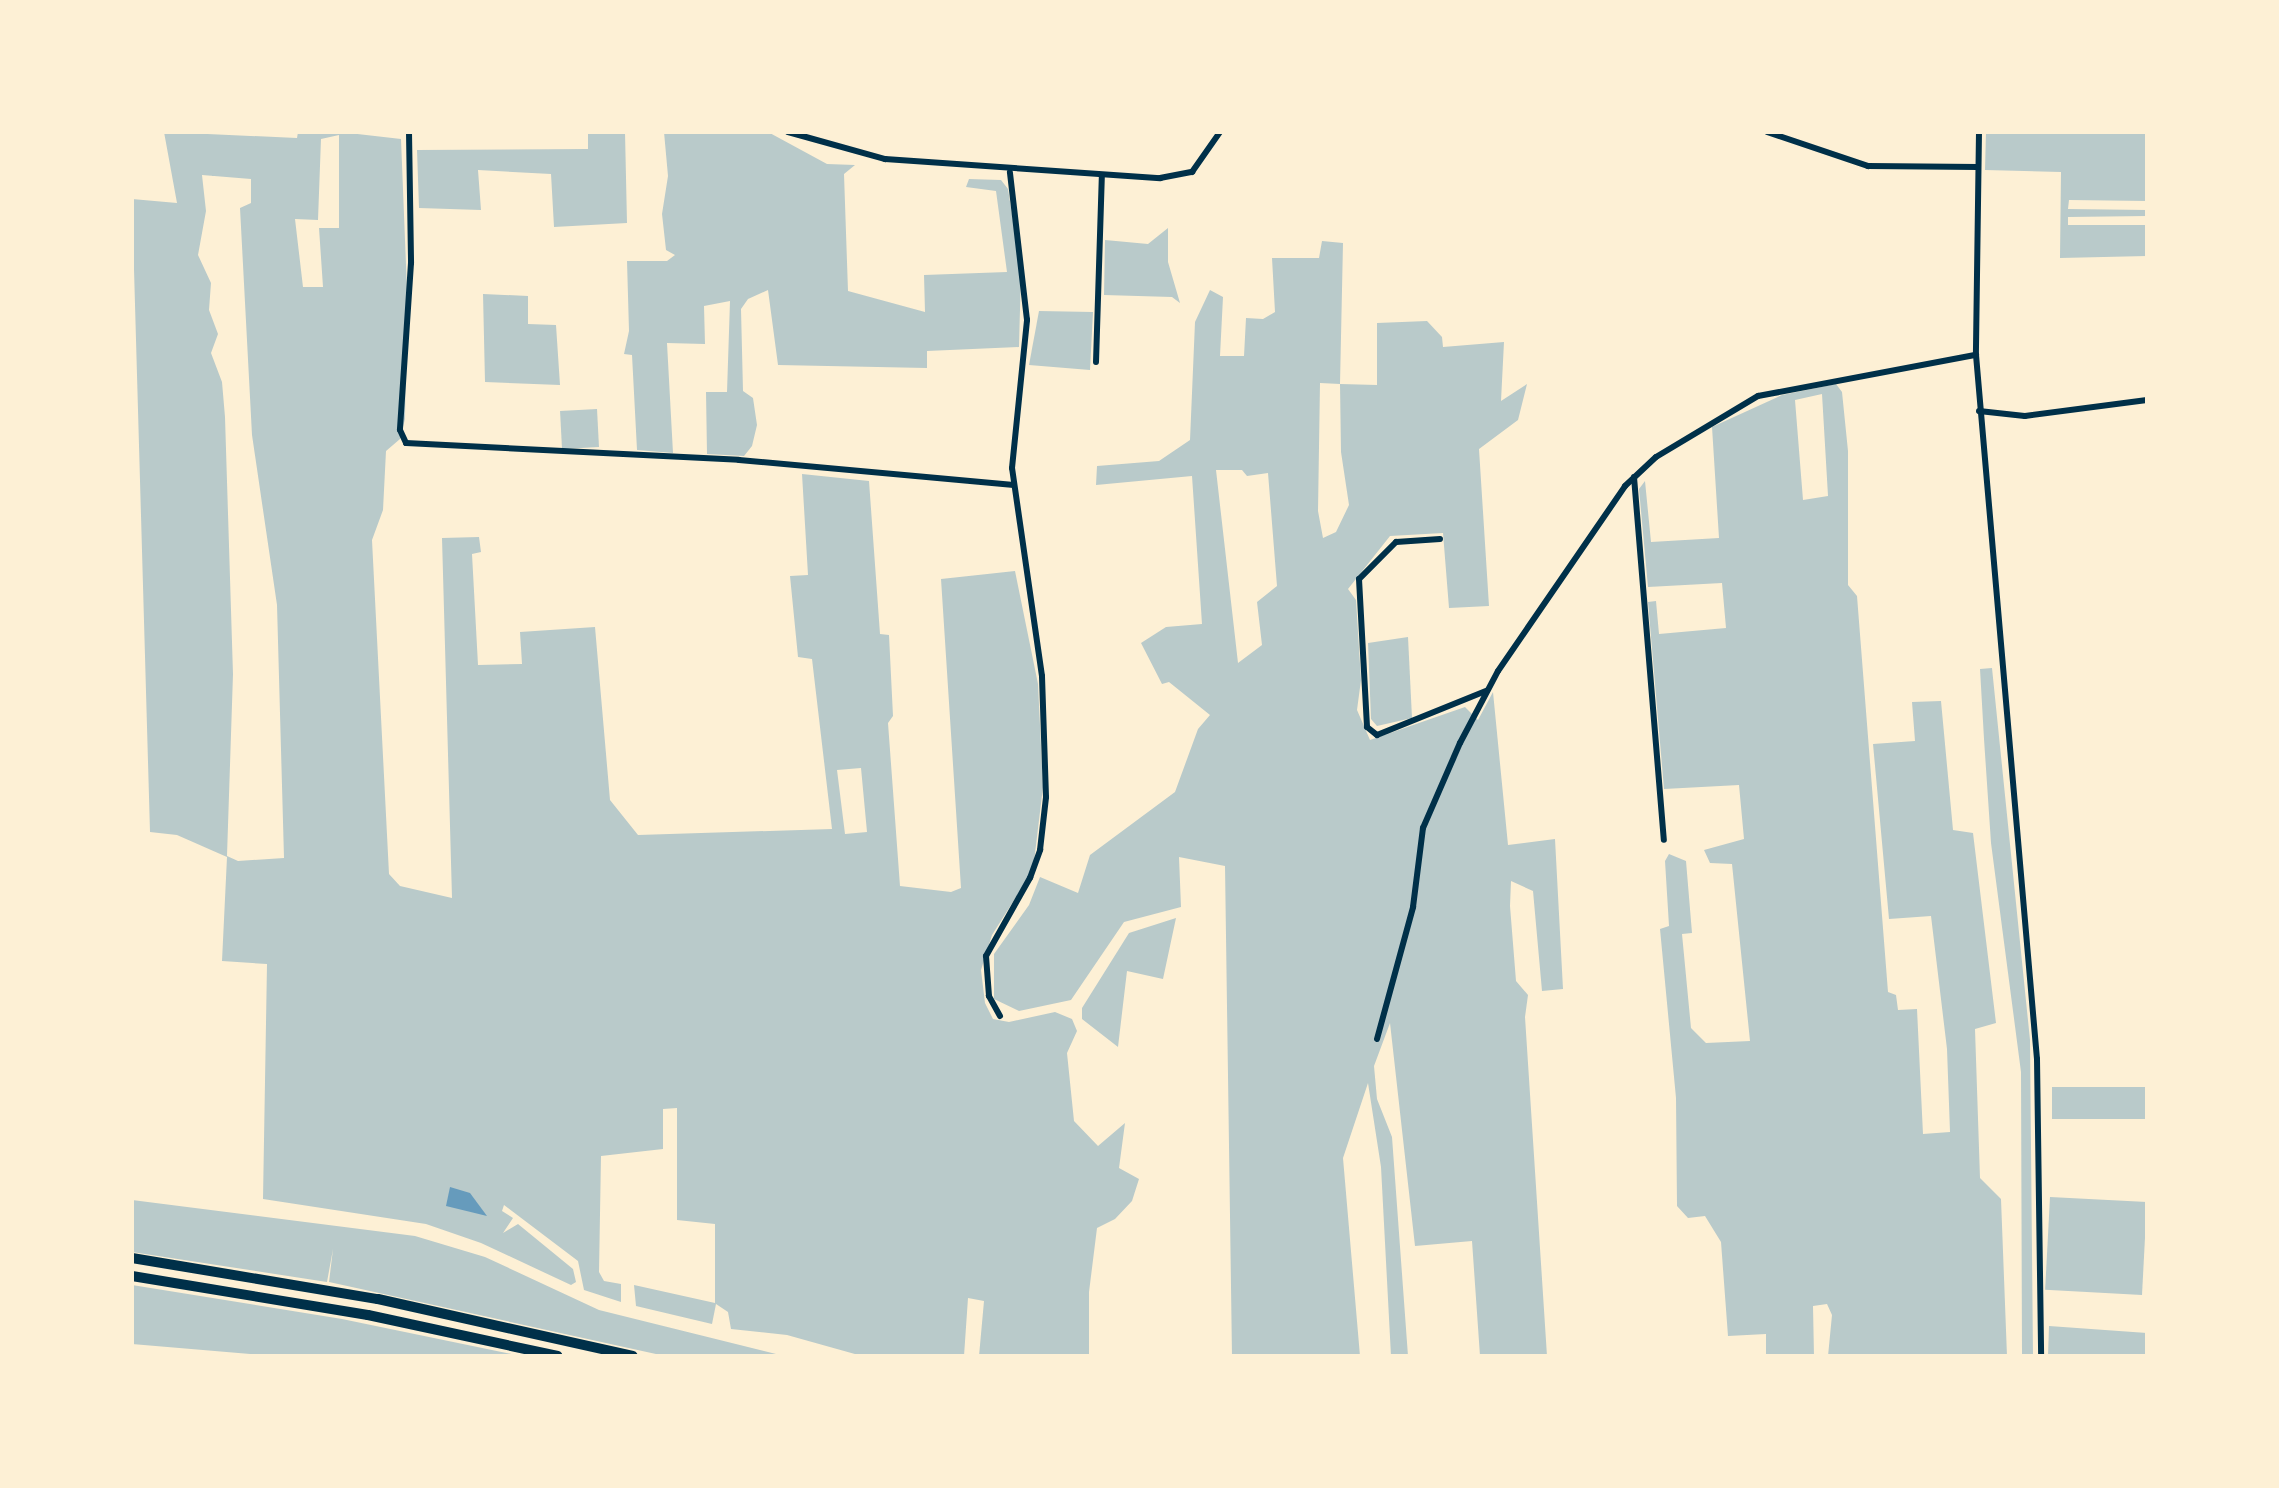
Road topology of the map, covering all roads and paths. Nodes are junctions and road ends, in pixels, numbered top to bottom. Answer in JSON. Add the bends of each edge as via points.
{"nodes":[{"id":1,"x":409,"y":132,"type":"edge"},
{"id":2,"x":788,"y":132,"type":"edge"},
{"id":3,"x":1220,"y":132,"type":"edge"},
{"id":4,"x":1767,"y":132,"type":"edge"},
{"id":5,"x":1979,"y":132,"type":"edge"},
{"id":6,"x":1978,"y":167,"type":"junction"},
{"id":7,"x":1010,"y":172,"type":"junction"},
{"id":8,"x":1102,"y":175,"type":"junction"},
{"id":9,"x":1976,"y":355,"type":"junction"},
{"id":10,"x":1096,"y":362,"type":"dead end"},
{"id":11,"x":2147,"y":400,"type":"edge"},
{"id":12,"x":1979,"y":411,"type":"junction"},
{"id":13,"x":1634,"y":477,"type":"junction"},
{"id":14,"x":1014,"y":485,"type":"junction"},
{"id":15,"x":1440,"y":539,"type":"dead end"},
{"id":16,"x":1486,"y":691,"type":"junction"},
{"id":17,"x":1664,"y":840,"type":"dead end"},
{"id":18,"x":1000,"y":1016,"type":"dead end"},
{"id":19,"x":1377,"y":1039,"type":"dead end"},
{"id":20,"x":132,"y":1258,"type":"edge"},
{"id":21,"x":132,"y":1276,"type":"edge"},
{"id":22,"x":558,"y":1356,"type":"edge"},
{"id":23,"x":633,"y":1356,"type":"edge"},
{"id":24,"x":2041,"y":1356,"type":"edge"}],
"edges":[{"from":1,"to":14,"type":"street","via":[[411,263],[400,430],[412,446],[739,460]]},
{"from":2,"to":7,"type":"street","via":[[885,159]]},
{"from":3,"to":8,"type":"street","via":[[1202,164],[1178,177]]},
{"from":4,"to":6,"type":"street","via":[[1868,166]]},
{"from":5,"to":6,"type":"street"},
{"from":6,"to":9,"type":"street"},
{"from":7,"to":8,"type":"street"},
{"from":7,"to":14,"type":"street","via":[[1027,297]]},
{"from":8,"to":10,"type":"street"},
{"from":9,"to":12,"type":"street"},
{"from":9,"to":13,"type":"street","via":[[1758,396],[1667,450]]},
{"from":11,"to":12,"type":"street","via":[[2025,416]]},
{"from":12,"to":24,"type":"street","via":[[2037,1059]]},
{"from":13,"to":16,"type":"street","via":[[1594,526]]},
{"from":13,"to":17,"type":"street"},
{"from":14,"to":18,"type":"street","via":[[1042,676],[1046,797],[1040,850],[1030,878],[989,945],[986,973]]},
{"from":15,"to":16,"type":"street","via":[[1396,542],[1359,579],[1367,727],[1377,735]]},
{"from":16,"to":19,"type":"street","via":[[1423,828],[1413,907]]},
{"from":20,"to":23,"type":"main road","via":[[390,1301]]},
{"from":21,"to":22,"type":"main road","via":[[353,1312]]}]}
